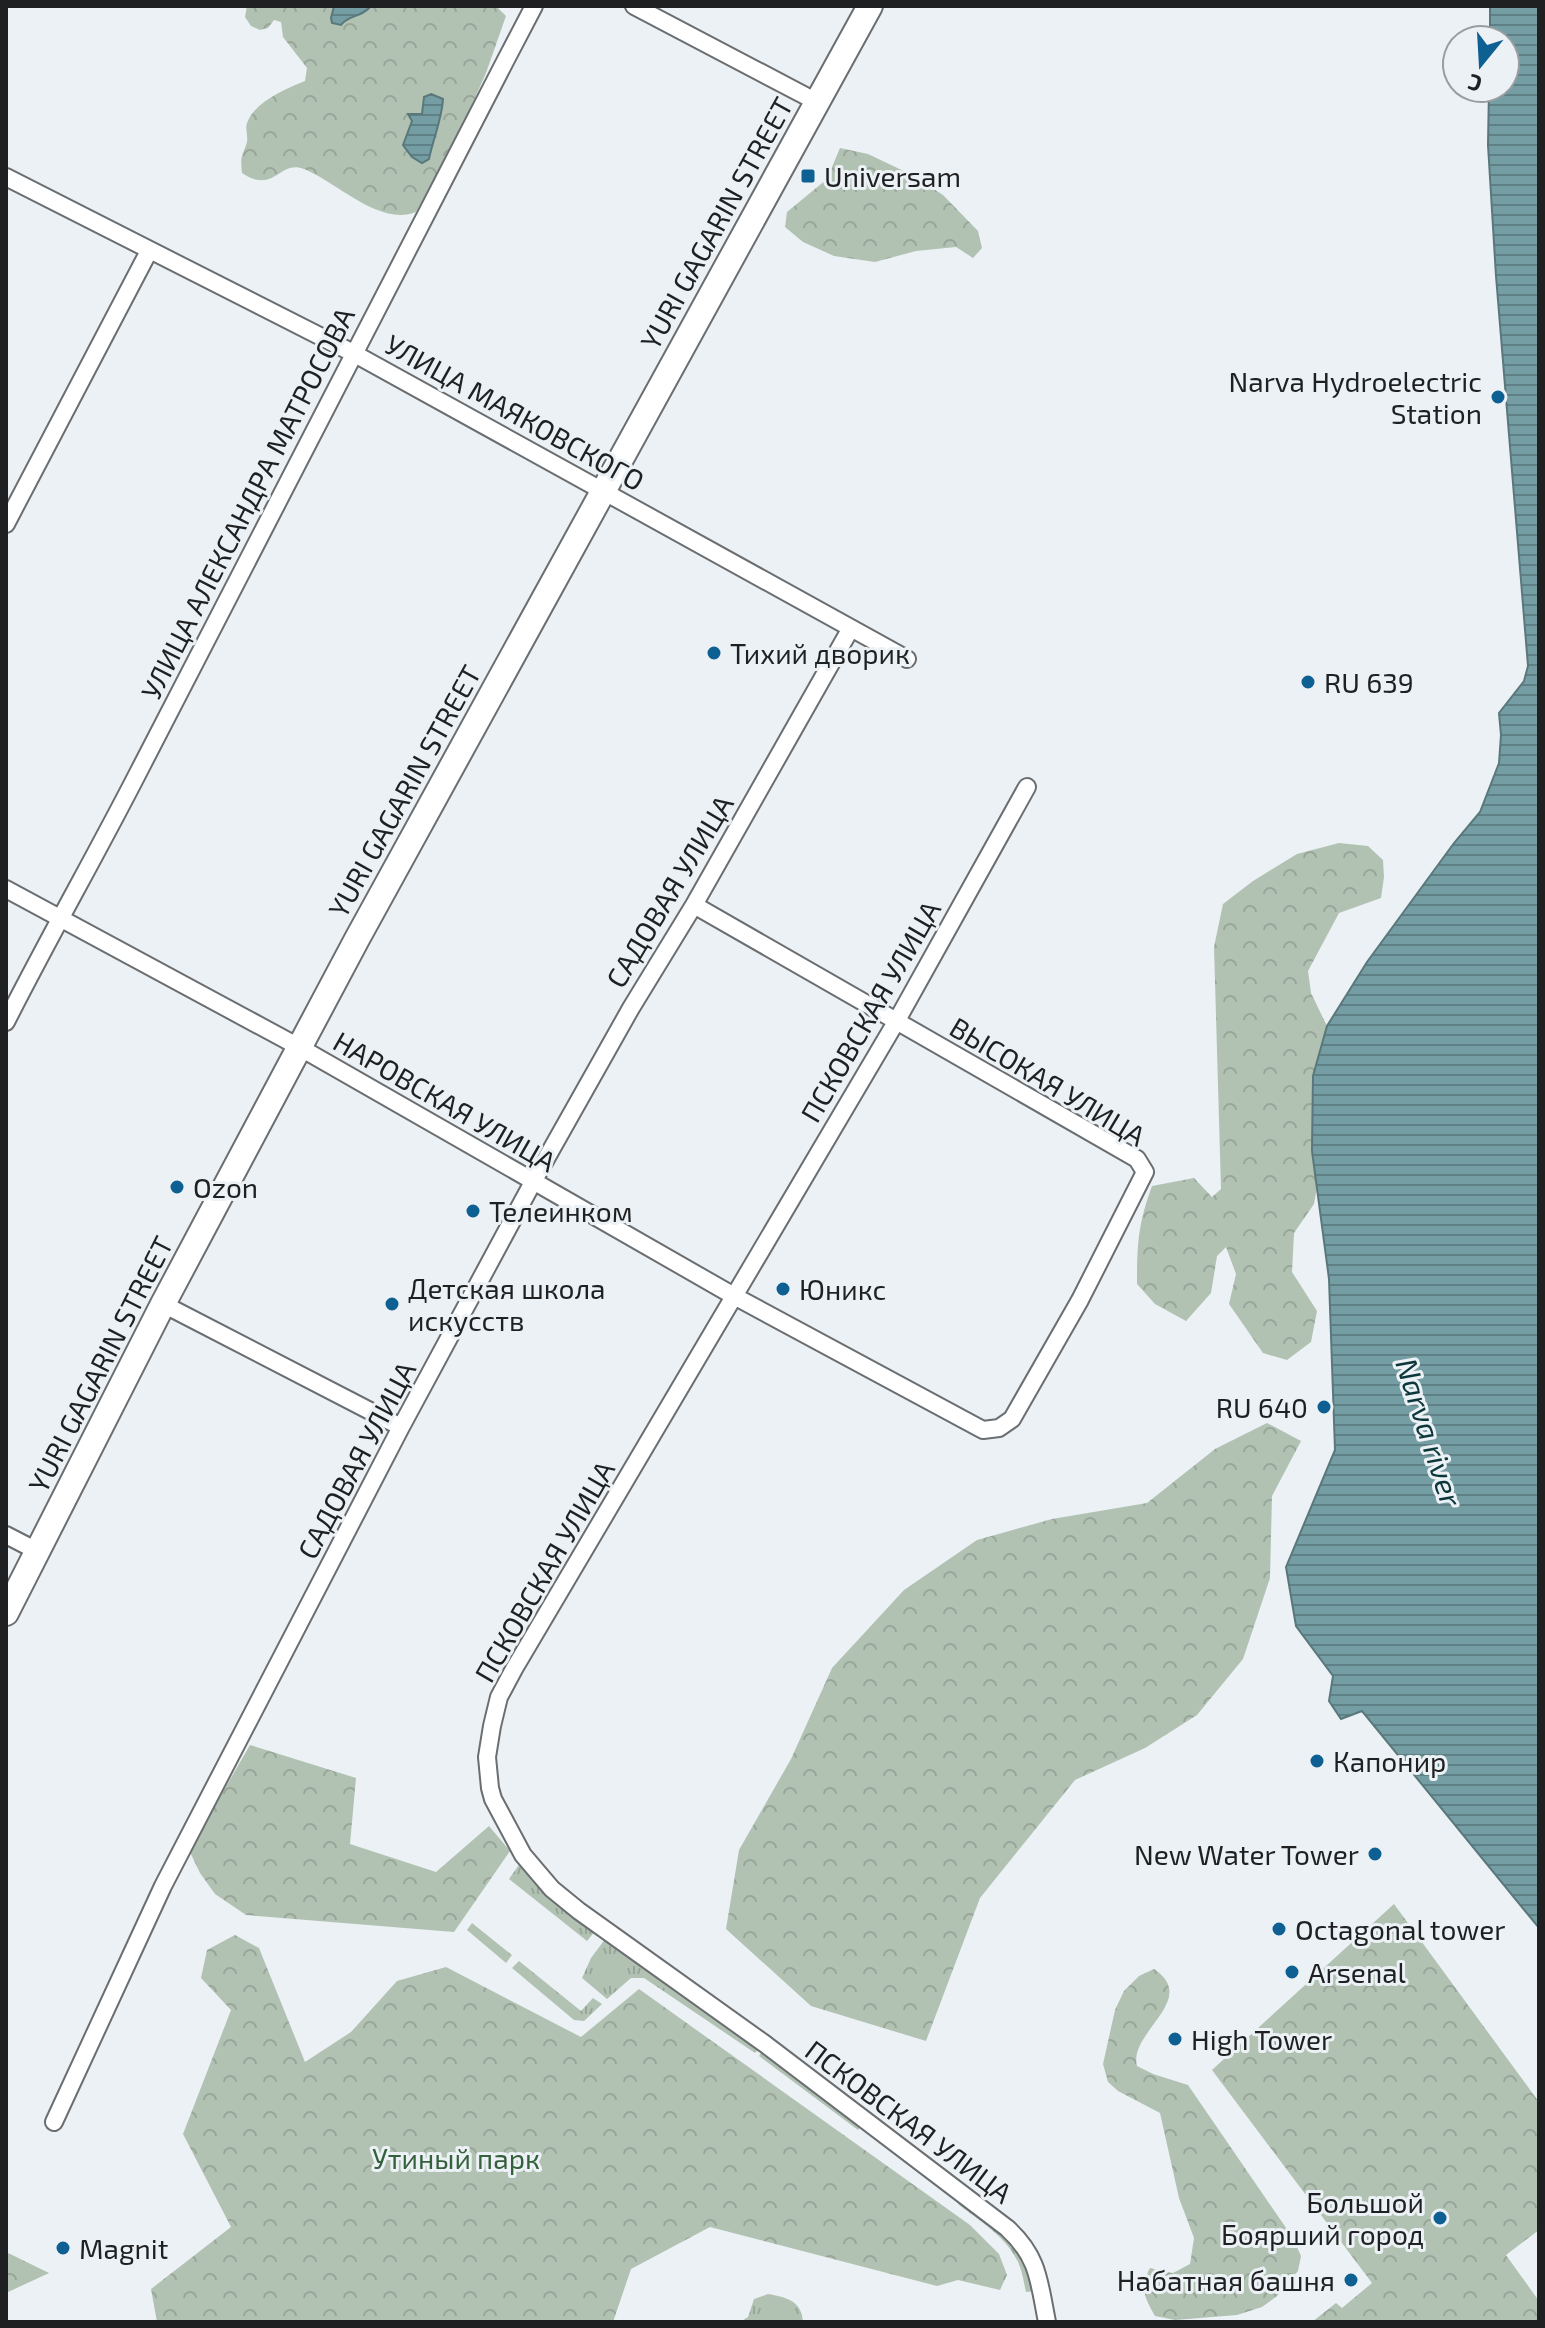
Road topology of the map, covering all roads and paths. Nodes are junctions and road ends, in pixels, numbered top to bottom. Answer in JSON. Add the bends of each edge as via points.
{"nodes":[{"id":1,"x":534,"y":6,"type":"edge"},
{"id":2,"x":634,"y":6,"type":"edge"},
{"id":3,"x":870,"y":6,"type":"edge"},
{"id":4,"x":817,"y":102,"type":"junction"},
{"id":5,"x":6,"y":177,"type":"edge"},
{"id":6,"x":149,"y":251,"type":"junction"},
{"id":7,"x":353,"y":353,"type":"junction"},
{"id":8,"x":603,"y":491,"type":"junction"},
{"id":9,"x":6,"y":524,"type":"edge"},
{"id":10,"x":851,"y":628,"type":"junction"},
{"id":11,"x":907,"y":659,"type":"dead end"},
{"id":12,"x":1027,"y":787,"type":"dead end"},
{"id":13,"x":6,"y":889,"type":"edge"},
{"id":14,"x":694,"y":905,"type":"junction"},
{"id":15,"x":59,"y":917,"type":"junction"},
{"id":16,"x":6,"y":1022,"type":"edge"},
{"id":17,"x":896,"y":1022,"type":"junction"},
{"id":18,"x":299,"y":1047,"type":"junction"},
{"id":19,"x":533,"y":1182,"type":"junction"},
{"id":20,"x":734,"y":1296,"type":"junction"},
{"id":21,"x":163,"y":1304,"type":"junction"},
{"id":22,"x":401,"y":1427,"type":"junction"},
{"id":23,"x":983,"y":1430,"type":"joint"},
{"id":24,"x":6,"y":1535,"type":"edge"},
{"id":25,"x":39,"y":1552,"type":"junction"},
{"id":26,"x":6,"y":1613,"type":"edge"},
{"id":27,"x":54,"y":2122,"type":"dead end"},
{"id":28,"x":1047,"y":2322,"type":"edge"}],
"edges":[{"from":1,"to":7,"type":"street","name":"УЛИЦА АЛЕКСАНДРА МАТРОСОВА"},
{"from":2,"to":4,"type":"street"},
{"from":3,"to":4,"type":"street","name":"YURI GAGARIN STREET"},
{"from":4,"to":8,"type":"street","name":"YURI GAGARIN STREET"},
{"from":5,"to":6,"type":"street","name":"УЛИЦА МАЯКОВСКОГО"},
{"from":6,"to":7,"type":"street","name":"УЛИЦА МАЯКОВСКОГО"},
{"from":6,"to":9,"type":"street"},
{"from":7,"to":8,"type":"street","name":"УЛИЦА МАЯКОВСКОГО"},
{"from":7,"to":15,"type":"street","name":"УЛИЦА АЛЕКСАНДРА МАТРОСОВА"},
{"from":8,"to":10,"type":"street","name":"УЛИЦА МАЯКОВСКОГО"},
{"from":8,"to":18,"type":"street","name":"YURI GAGARIN STREET"},
{"from":10,"to":11,"type":"street","name":"УЛИЦА МАЯКОВСКОГО"},
{"from":10,"to":14,"type":"street","name":"САДОВАЯ УЛИЦА"},
{"from":12,"to":17,"type":"street","name":"ПСКОВСКАЯ УЛИЦА"},
{"from":13,"to":15,"type":"street","name":"НАРОВСКАЯ УЛИЦА"},
{"from":14,"to":17,"type":"street","name":"ВЫСОКАЯ УЛИЦА"},
{"from":14,"to":19,"type":"street","name":"САДОВАЯ УЛИЦА"},
{"from":15,"to":16,"type":"street","name":"УЛИЦА АЛЕКСАНДРА МАТРОСОВА"},
{"from":15,"to":18,"type":"street","name":"НАРОВСКАЯ УЛИЦА"},
{"from":17,"to":20,"type":"street","name":"ПСКОВСКАЯ УЛИЦА"},
{"from":17,"to":23,"type":"street","name":"ВЫСОКАЯ УЛИЦА","via":[[1137,1159],[1145,1172],[1012,1419]]},
{"from":18,"to":19,"type":"street","name":"НАРОВСКАЯ УЛИЦА"},
{"from":18,"to":21,"type":"street","name":"YURI GAGARIN STREET"},
{"from":19,"to":20,"type":"street","name":"НАРОВСКАЯ УЛИЦА"},
{"from":19,"to":22,"type":"street","name":"САДОВАЯ УЛИЦА"},
{"from":20,"to":23,"type":"street","name":"НАРОВСКАЯ УЛИЦА"},
{"from":20,"to":28,"type":"street","name":"ПСКОВСКАЯ УЛИЦА","via":[[499,1697],[487,1757],[493,1799],[523,1855],[552,1889],[1023,2242],[1034,2262]]},
{"from":21,"to":22,"type":"street"},
{"from":21,"to":25,"type":"street","name":"YURI GAGARIN STREET"},
{"from":22,"to":27,"type":"street","name":"САДОВАЯ УЛИЦА","via":[[163,1886]]},
{"from":24,"to":25,"type":"street"},
{"from":25,"to":26,"type":"street","name":"YURI GAGARIN STREET"}]}
